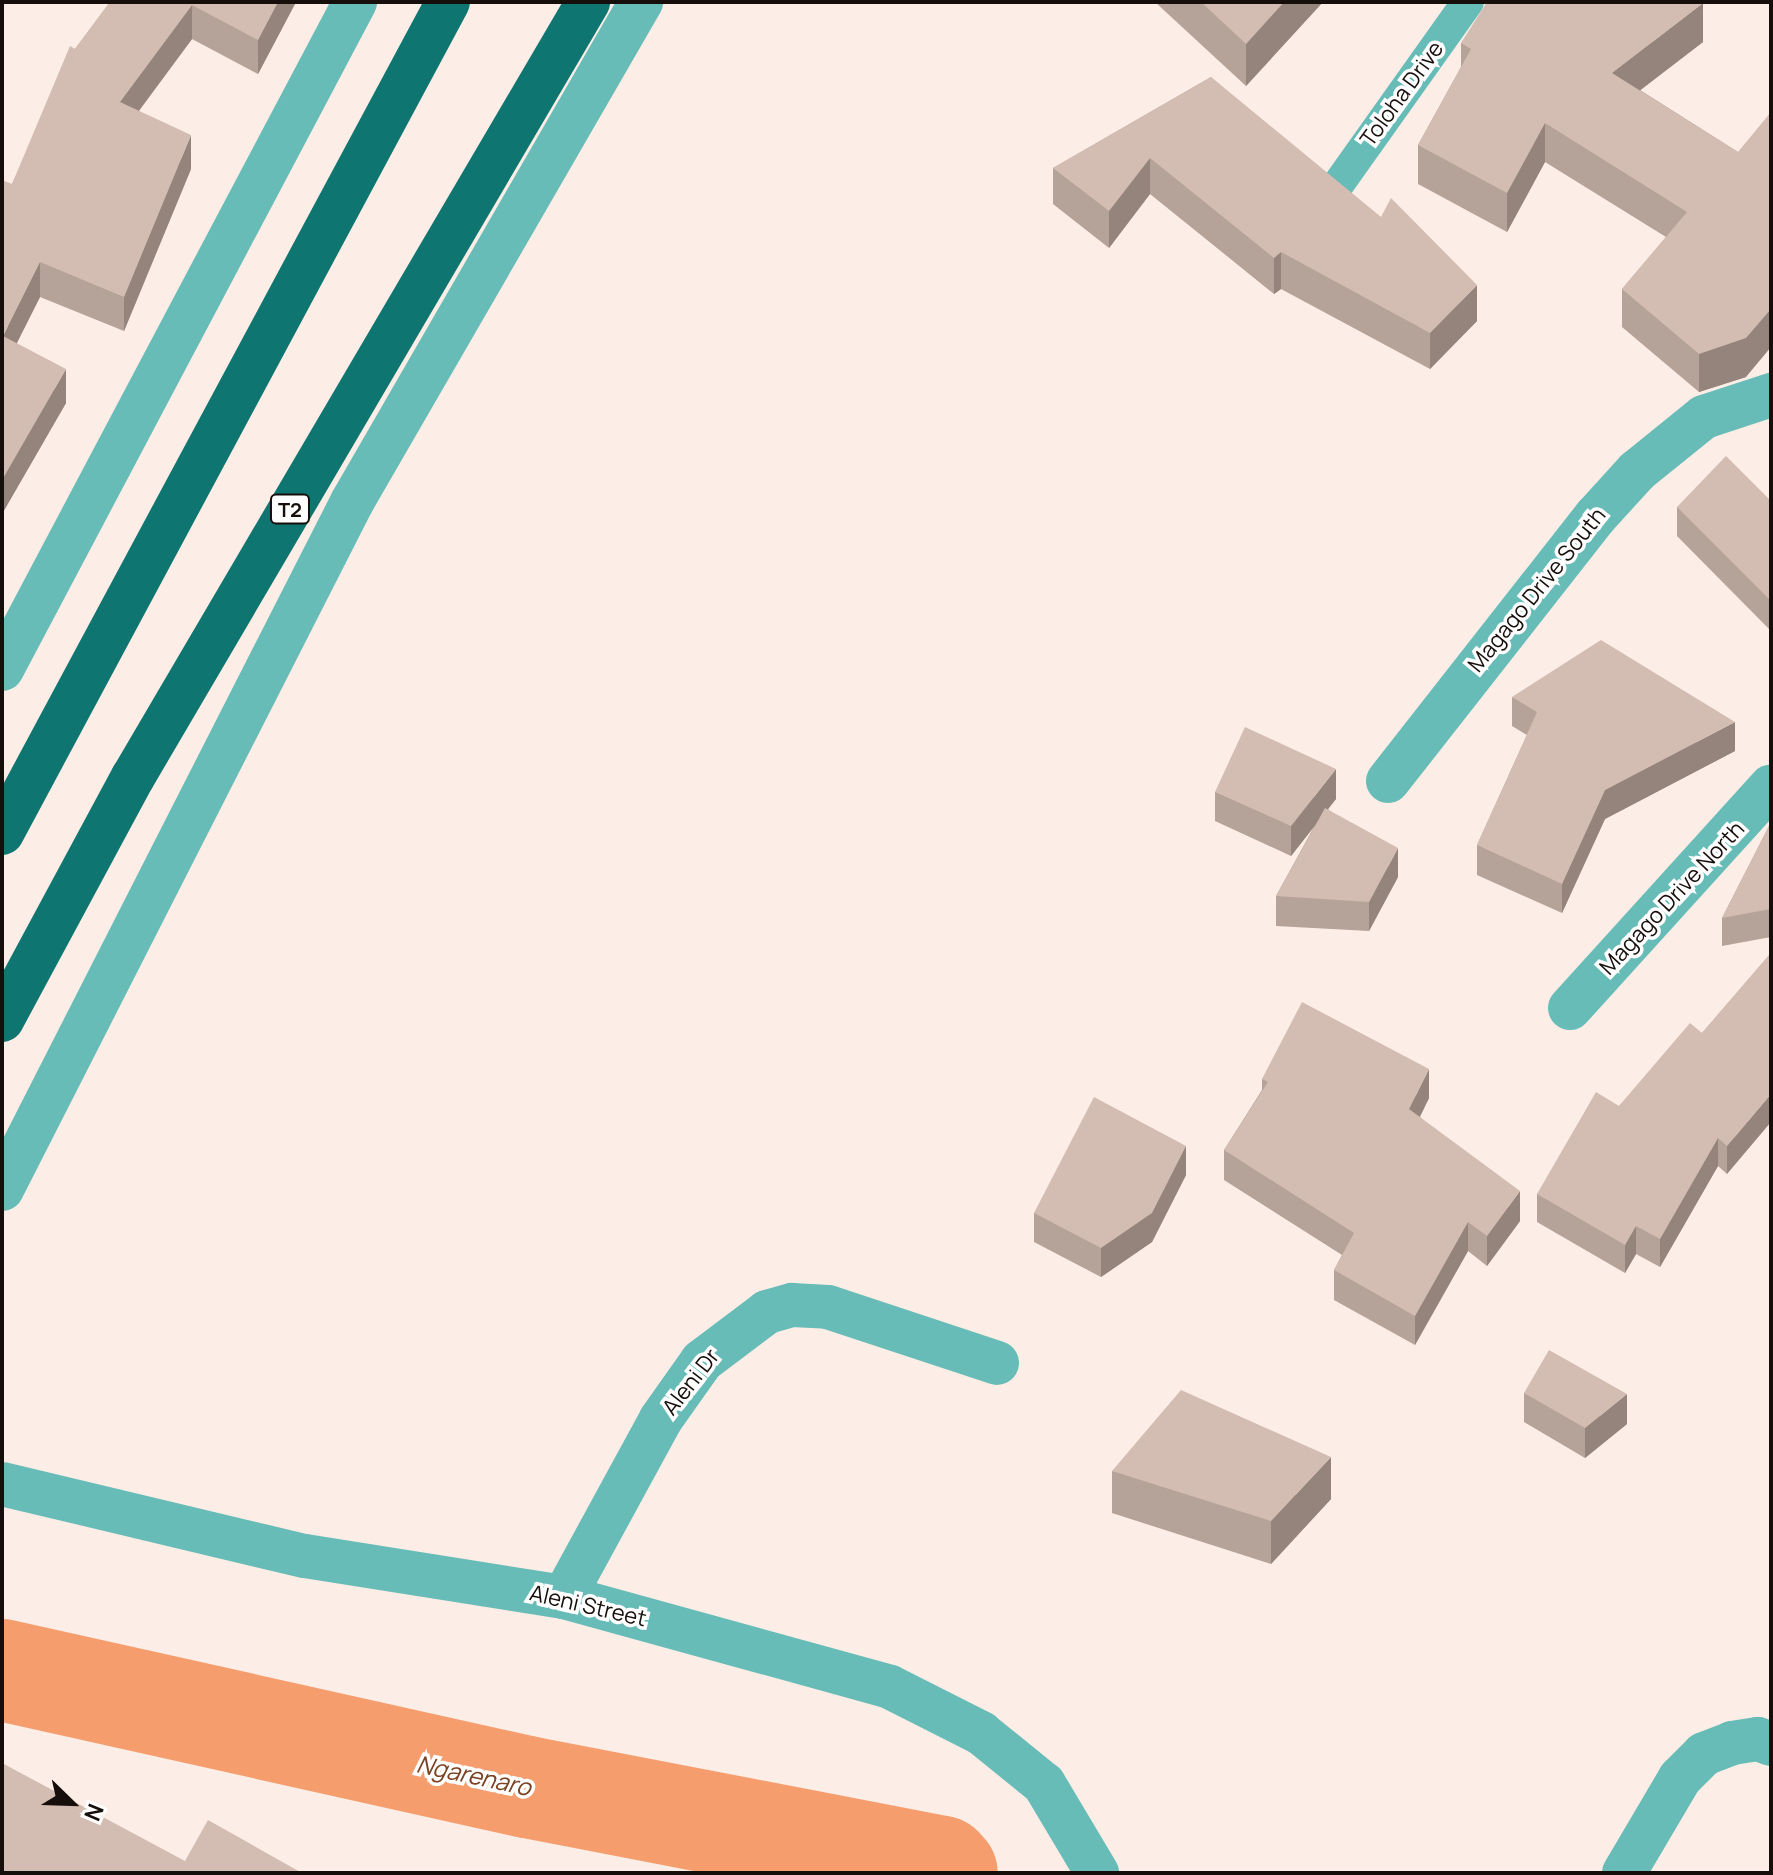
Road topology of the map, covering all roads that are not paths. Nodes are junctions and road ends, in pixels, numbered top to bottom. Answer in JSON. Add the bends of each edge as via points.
{"nodes":[{"id":1,"x":355,"y":2,"type":"edge"},
{"id":2,"x":448,"y":2,"type":"edge"},
{"id":3,"x":588,"y":2,"type":"edge"},
{"id":4,"x":641,"y":2,"type":"edge"},
{"id":5,"x":1468,"y":2,"type":"edge"},
{"id":6,"x":1337,"y":186,"type":"edge"},
{"id":7,"x":1771,"y":395,"type":"edge"},
{"id":8,"x":2,"y":669,"type":"edge"},
{"id":9,"x":1388,"y":781,"type":"dead end"},
{"id":10,"x":1771,"y":786,"type":"edge"},
{"id":11,"x":2,"y":833,"type":"edge"},
{"id":12,"x":1570,"y":1008,"type":"dead end"},
{"id":13,"x":2,"y":1020,"type":"edge"},
{"id":14,"x":2,"y":1189,"type":"edge"},
{"id":15,"x":997,"y":1363,"type":"dead end"},
{"id":16,"x":2,"y":1484,"type":"edge"},
{"id":17,"x":564,"y":1597,"type":"junction"},
{"id":18,"x":1771,"y":1744,"type":"edge"},
{"id":19,"x":1097,"y":1873,"type":"edge"},
{"id":20,"x":1624,"y":1873,"type":"edge"}],
"edges":[{"from":1,"to":8,"type":"street"},
{"from":2,"to":11,"type":"highway"},
{"from":3,"to":13,"type":"highway","number":"T2","via":[[133,777]]},
{"from":4,"to":14,"type":"street","via":[[352,502]]},
{"from":5,"to":6,"type":"lane","name":"Toloha Drive"},
{"from":7,"to":9,"type":"street","name":"Magago Drive South","via":[[1704,417],[1637,471]]},
{"from":10,"to":12,"type":"street","name":"Magago Drive North"},
{"from":15,"to":17,"type":"street","name":"Aleni Dr","via":[[828,1307],[792,1305],[767,1312],[702,1361],[661,1419]]},
{"from":16,"to":17,"type":"street","name":"Aleni Street","via":[[305,1556]]},
{"from":17,"to":19,"type":"street","name":"Aleni Street","via":[[890,1687],[968,1727],[1044,1784]]},
{"from":18,"to":20,"type":"street","via":[[1758,1739],[1704,1754],[1680,1778]]}]}
